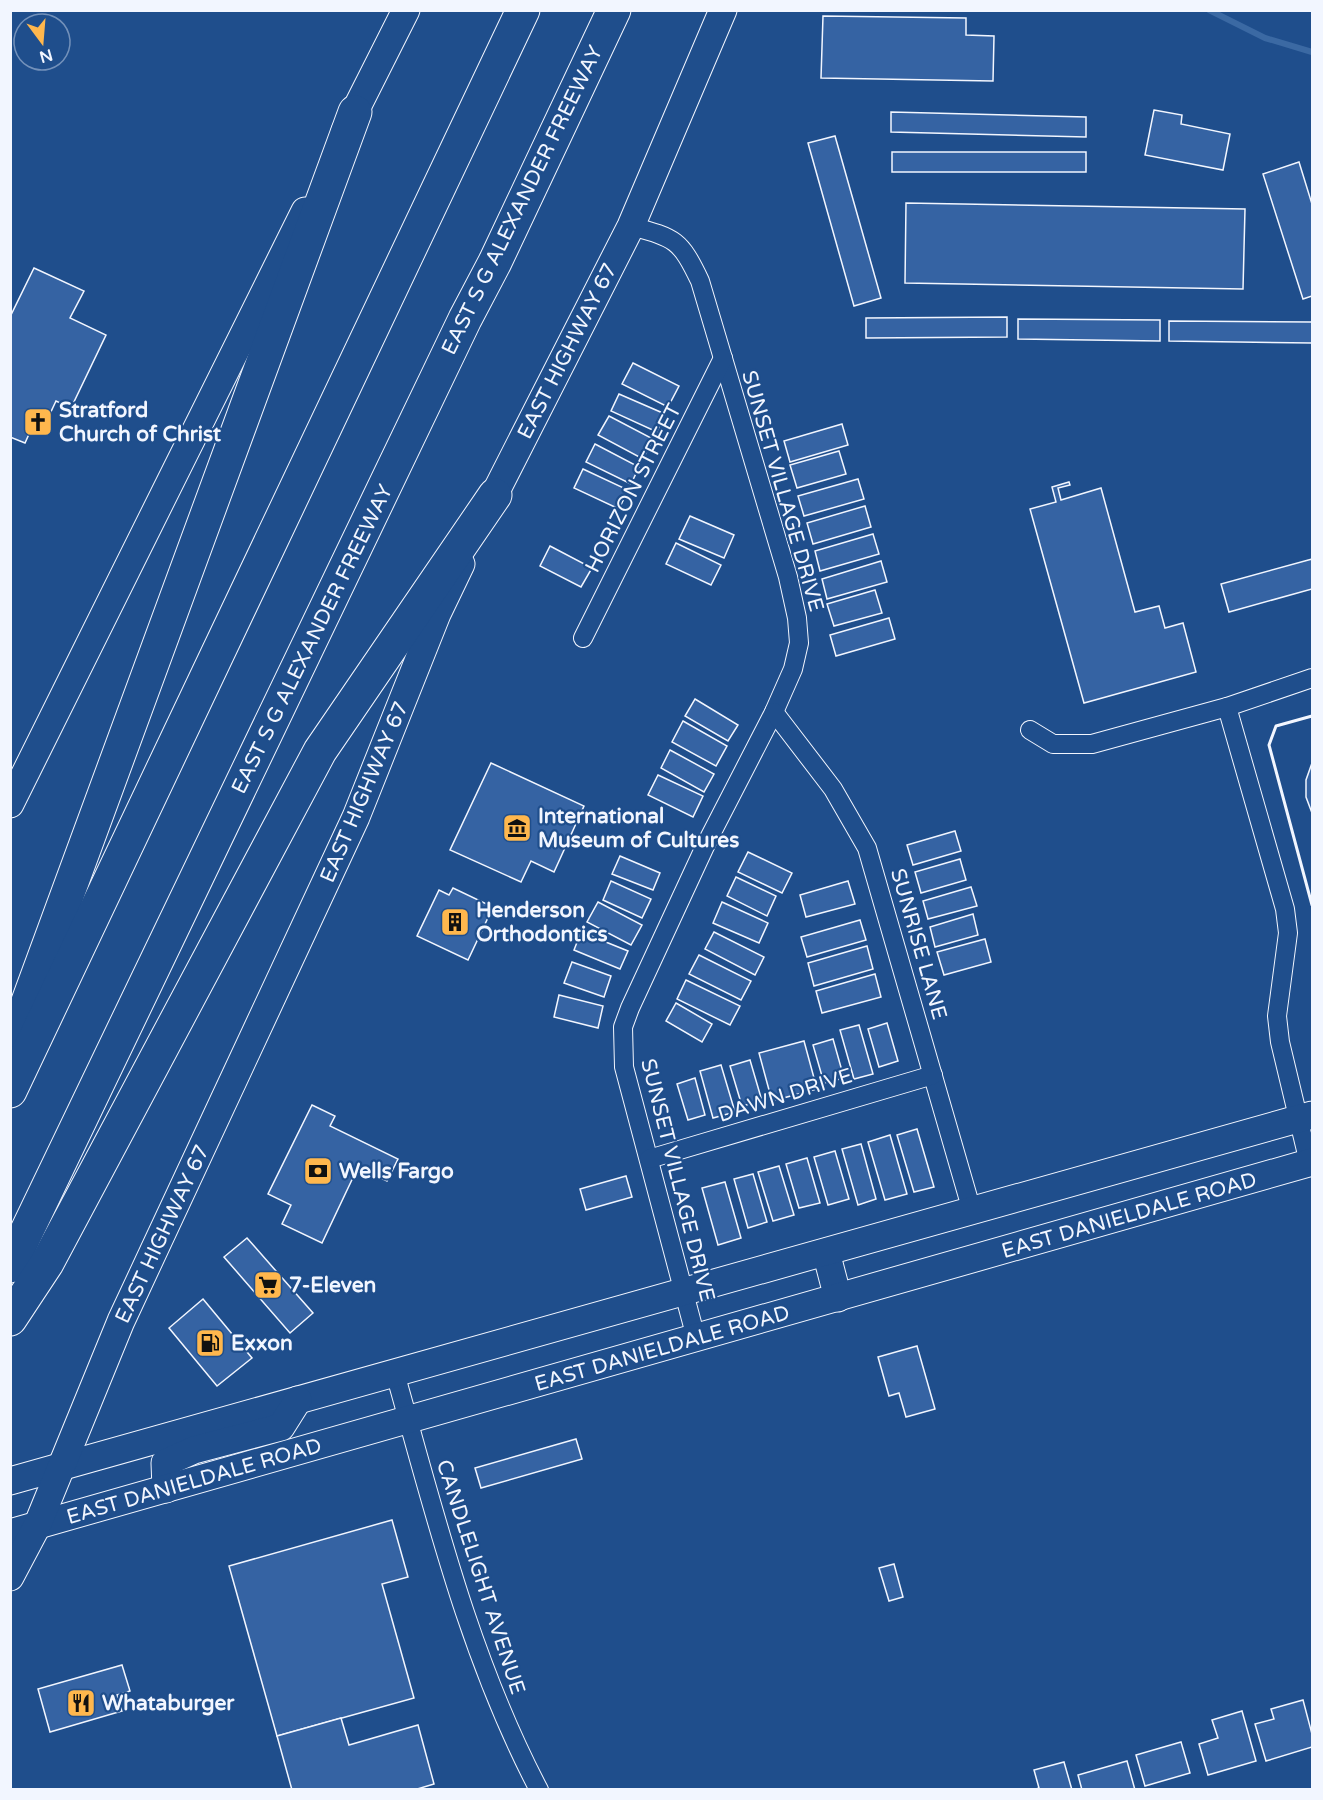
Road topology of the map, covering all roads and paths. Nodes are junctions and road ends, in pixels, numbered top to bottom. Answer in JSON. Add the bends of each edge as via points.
{"nodes":[{"id":1,"x":406,"y":10,"type":"edge"},
{"id":2,"x":523,"y":10,"type":"edge"},
{"id":3,"x":614,"y":10,"type":"edge"},
{"id":4,"x":723,"y":10,"type":"edge"},
{"id":5,"x":355,"y":112,"type":"junction"},
{"id":6,"x":631,"y":226,"type":"junction"},
{"id":7,"x":723,"y":357,"type":"junction"},
{"id":8,"x":495,"y":495,"type":"junction"},
{"id":9,"x":583,"y":638,"type":"dead end"},
{"id":10,"x":1312,"y":678,"type":"edge"},
{"id":11,"x":1227,"y":707,"type":"junction"},
{"id":12,"x":774,"y":712,"type":"junction"},
{"id":13,"x":1030,"y":730,"type":"dead end"},
{"id":14,"x":10,"y":804,"type":"edge"},
{"id":15,"x":10,"y":1050,"type":"edge"},
{"id":16,"x":933,"y":1075,"type":"junction"},
{"id":17,"x":10,"y":1091,"type":"edge"},
{"id":18,"x":1306,"y":1117,"type":"edge"},
{"id":19,"x":649,"y":1159,"type":"junction"},
{"id":20,"x":1311,"y":1163,"type":"edge"},
{"id":21,"x":972,"y":1211,"type":"junction"},
{"id":22,"x":826,"y":1252,"type":"junction"},
{"id":23,"x":10,"y":1266,"type":"edge"},
{"id":24,"x":683,"y":1292,"type":"junction"},
{"id":25,"x":838,"y":1298,"type":"junction"},
{"id":26,"x":10,"y":1319,"type":"edge"},
{"id":27,"x":696,"y":1338,"type":"junction"},
{"id":28,"x":395,"y":1373,"type":"junction"},
{"id":29,"x":298,"y":1400,"type":"junction"},
{"id":30,"x":408,"y":1420,"type":"junction"},
{"id":31,"x":63,"y":1467,"type":"junction"},
{"id":32,"x":10,"y":1481,"type":"edge"},
{"id":33,"x":166,"y":1489,"type":"junction"},
{"id":34,"x":37,"y":1526,"type":"junction"},
{"id":35,"x":10,"y":1533,"type":"edge"},
{"id":36,"x":10,"y":1577,"type":"edge"},
{"id":37,"x":539,"y":1790,"type":"edge"}],
"edges":[{"from":1,"to":5,"type":"main road"},
{"from":2,"to":17,"type":"highway"},
{"from":3,"to":23,"type":"highway","name":"EAST S G ALEXANDER FREEWAY"},
{"from":4,"to":6,"type":"main road","name":"EAST HIGHWAY 67"},
{"from":5,"to":14,"type":"main road"},
{"from":5,"to":15,"type":"highway"},
{"from":6,"to":7,"type":"street","name":"SUNSET VILLAGE DRIVE","via":[[670,236],[681,247],[700,281]]},
{"from":6,"to":8,"type":"main road","name":"EAST HIGHWAY 67"},
{"from":7,"to":9,"type":"street","name":"HORIZON STREET"},
{"from":7,"to":12,"type":"street","name":"SUNSET VILLAGE DRIVE","via":[[797,618],[799,643],[793,669]]},
{"from":8,"to":26,"type":"highway","via":[[320,752],[47,1263]]},
{"from":8,"to":31,"type":"main road","name":"EAST HIGHWAY 67","via":[[437,614],[356,817],[121,1320]]},
{"from":10,"to":11,"type":"street"},
{"from":11,"to":13,"type":"street","via":[[1092,744],[1053,744]]},
{"from":11,"to":18,"type":"street","via":[[1285,909],[1288,933],[1277,1016],[1280,1042]]},
{"from":12,"to":16,"type":"street","name":"SUNRISE LANE","via":[[833,789],[867,848]]},
{"from":12,"to":19,"type":"street","name":"SUNSET VILLAGE DRIVE","via":[[707,842],[623,1027],[624,1067]]},
{"from":16,"to":19,"type":"street","name":"DAWN DRIVE"},
{"from":16,"to":21,"type":"street","name":"SUNRISE LANE"},
{"from":18,"to":20,"type":"street"},
{"from":18,"to":21,"type":"main road"},
{"from":19,"to":24,"type":"street","name":"SUNSET VILLAGE DRIVE"},
{"from":20,"to":25,"type":"main road","name":"EAST DANIELDALE ROAD"},
{"from":21,"to":22,"type":"main road"},
{"from":22,"to":24,"type":"main road"},
{"from":22,"to":25,"type":"main road"},
{"from":24,"to":27,"type":"street","name":"SUNSET VILLAGE DRIVE"},
{"from":24,"to":28,"type":"main road"},
{"from":25,"to":27,"type":"main road","name":"EAST DANIELDALE ROAD"},
{"from":27,"to":30,"type":"main road","name":"EAST DANIELDALE ROAD"},
{"from":28,"to":29,"type":"main road"},
{"from":28,"to":30,"type":"street","name":"CANDLELIGHT AVENUE"},
{"from":29,"to":31,"type":"main road"},
{"from":29,"to":33,"type":"main road","via":[[281,1427],[194,1450],[165,1463]]},
{"from":30,"to":33,"type":"main road","name":"EAST DANIELDALE ROAD"},
{"from":30,"to":37,"type":"street","name":"CANDLELIGHT AVENUE","via":[[474,1643],[492,1692]]},
{"from":31,"to":32,"type":"main road"},
{"from":31,"to":34,"type":"main road","name":"EAST HIGHWAY 67"},
{"from":33,"to":34,"type":"main road","name":"EAST DANIELDALE ROAD"},
{"from":34,"to":35,"type":"main road","name":"EAST DANIELDALE ROAD"},
{"from":34,"to":36,"type":"main road","name":"EAST HIGHWAY 67"}]}
